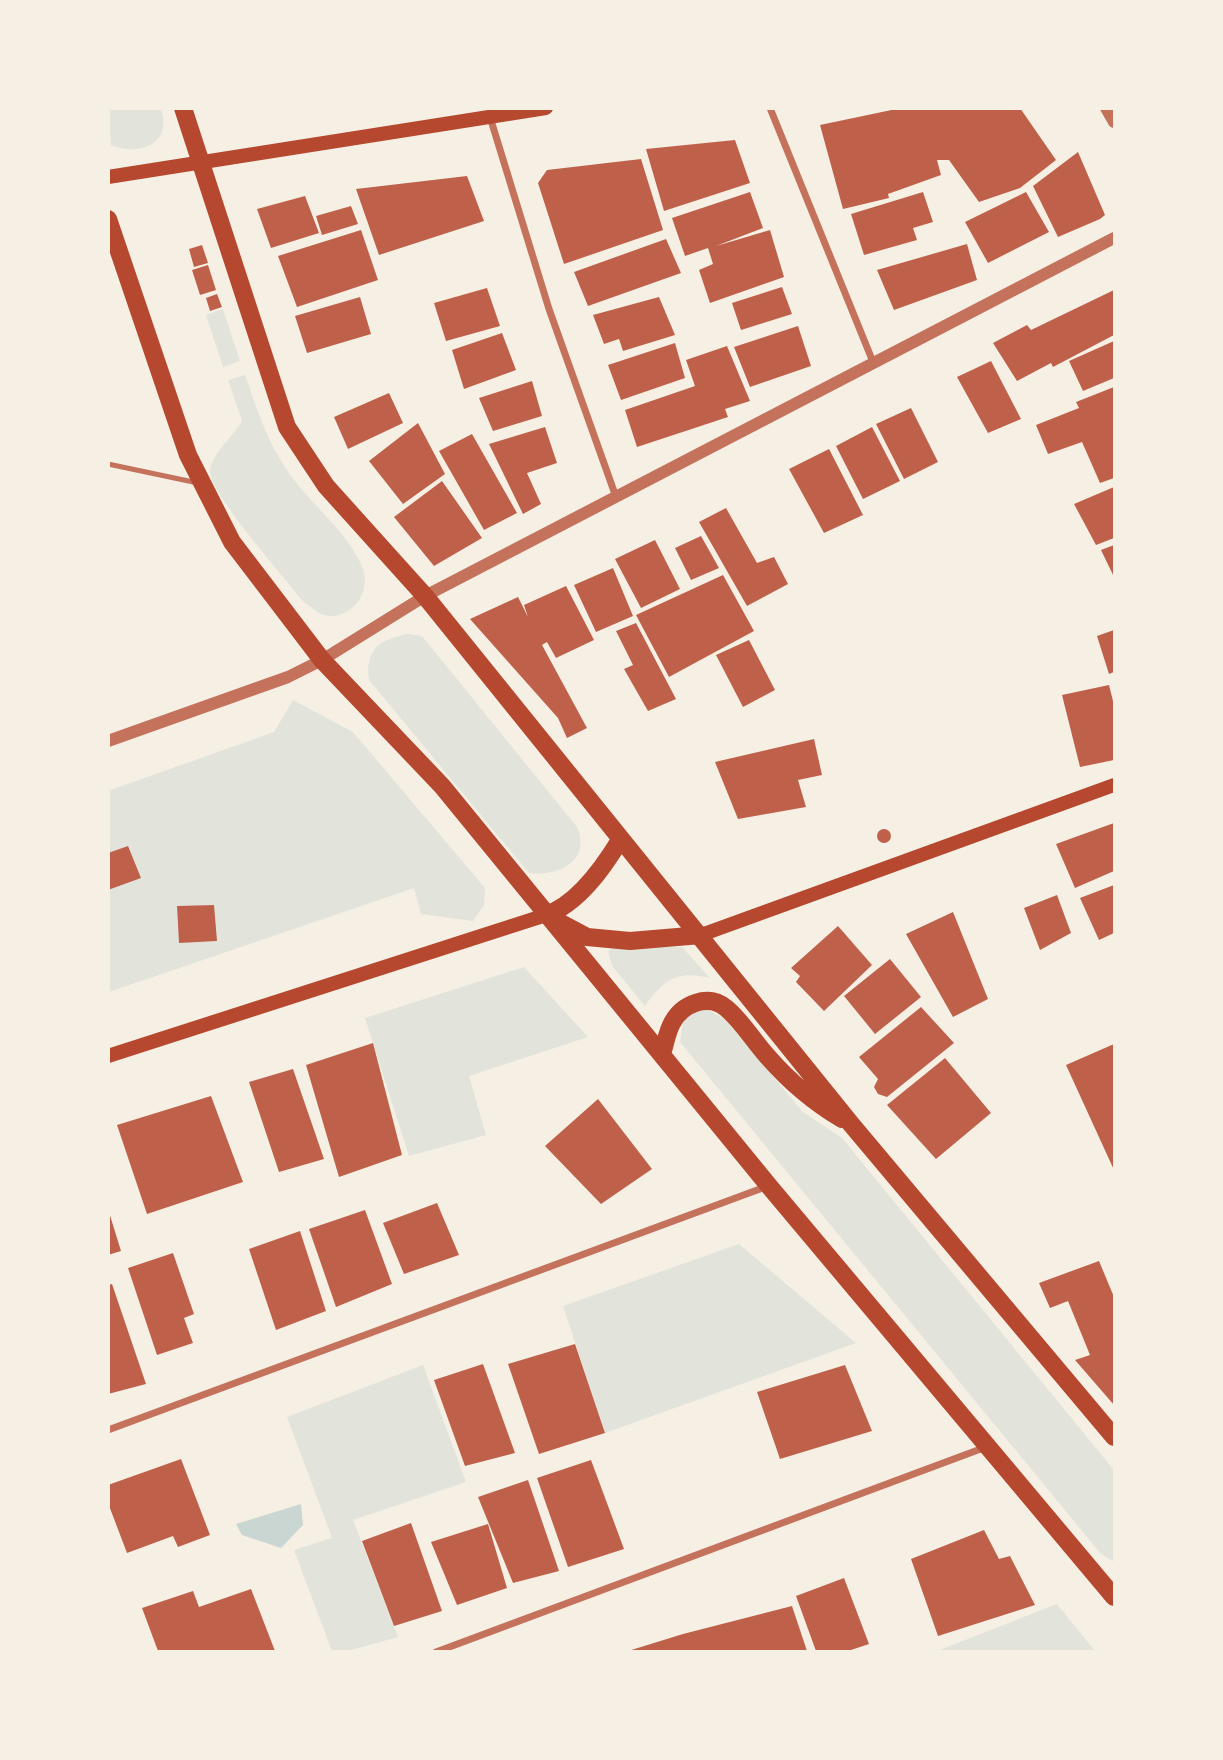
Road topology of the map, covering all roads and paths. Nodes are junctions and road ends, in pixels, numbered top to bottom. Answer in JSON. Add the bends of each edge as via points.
{"nodes":[{"id":1,"x":183,"y":108,"type":"edge"},
{"id":2,"x":546,"y":108,"type":"edge"},
{"id":3,"x":770,"y":108,"type":"edge"},
{"id":4,"x":1106,"y":108,"type":"edge"},
{"id":5,"x":490,"y":117,"type":"junction"},
{"id":6,"x":1115,"y":122,"type":"edge"},
{"id":7,"x":201,"y":164,"type":"junction"},
{"id":8,"x":108,"y":177,"type":"edge"},
{"id":9,"x":110,"y":227,"type":"edge"},
{"id":10,"x":1115,"y":238,"type":"edge"},
{"id":11,"x":873,"y":362,"type":"junction"},
{"id":12,"x":108,"y":464,"type":"edge"},
{"id":13,"x":203,"y":484,"type":"junction"},
{"id":14,"x":616,"y":497,"type":"junction"},
{"id":15,"x":425,"y":596,"type":"junction"},
{"id":16,"x":322,"y":660,"type":"junction"},
{"id":17,"x":108,"y":741,"type":"edge"},
{"id":18,"x":1115,"y":785,"type":"edge"},
{"id":19,"x":620,"y":839,"type":"junction"},
{"id":20,"x":546,"y":915,"type":"junction"},
{"id":21,"x":701,"y":935,"type":"junction"},
{"id":22,"x":662,"y":1054,"type":"junction"},
{"id":23,"x":108,"y":1056,"type":"edge"},
{"id":24,"x":851,"y":1124,"type":"junction"},
{"id":25,"x":769,"y":1186,"type":"junction"},
{"id":26,"x":108,"y":1430,"type":"edge"},
{"id":27,"x":1115,"y":1437,"type":"edge"},
{"id":28,"x":989,"y":1446,"type":"junction"},
{"id":29,"x":1115,"y":1597,"type":"edge"},
{"id":30,"x":436,"y":1651,"type":"edge"}],
"edges":[{"from":1,"to":7,"type":"main road"},
{"from":2,"to":5,"type":"main road"},
{"from":3,"to":11,"type":"street"},
{"from":4,"to":6,"type":"street"},
{"from":5,"to":7,"type":"main road"},
{"from":5,"to":14,"type":"street","via":[[549,309]]},
{"from":7,"to":8,"type":"main road"},
{"from":7,"to":15,"type":"main road","via":[[287,426],[326,486]]},
{"from":9,"to":13,"type":"main road","via":[[188,455]]},
{"from":10,"to":11,"type":"street"},
{"from":11,"to":14,"type":"street"},
{"from":12,"to":13,"type":"lane"},
{"from":13,"to":16,"type":"main road","via":[[232,542]]},
{"from":14,"to":15,"type":"street"},
{"from":15,"to":16,"type":"street"},
{"from":15,"to":19,"type":"main road"},
{"from":16,"to":17,"type":"street","via":[[288,677]]},
{"from":16,"to":20,"type":"main road","via":[[442,786]]},
{"from":18,"to":21,"type":"main road"},
{"from":19,"to":20,"type":"main road","via":[[606,863],[563,909]]},
{"from":19,"to":21,"type":"main road"},
{"from":20,"to":21,"type":"main road","via":[[587,936],[631,942]]},
{"from":20,"to":22,"type":"main road"},
{"from":20,"to":23,"type":"main road"},
{"from":21,"to":24,"type":"main road"},
{"from":22,"to":24,"type":"main road","via":[[678,1015],[691,1004],[718,1002],[799,1087]]},
{"from":22,"to":25,"type":"main road"},
{"from":24,"to":27,"type":"main road"},
{"from":25,"to":26,"type":"street"},
{"from":25,"to":28,"type":"main road"},
{"from":28,"to":29,"type":"main road"},
{"from":28,"to":30,"type":"street"}]}
